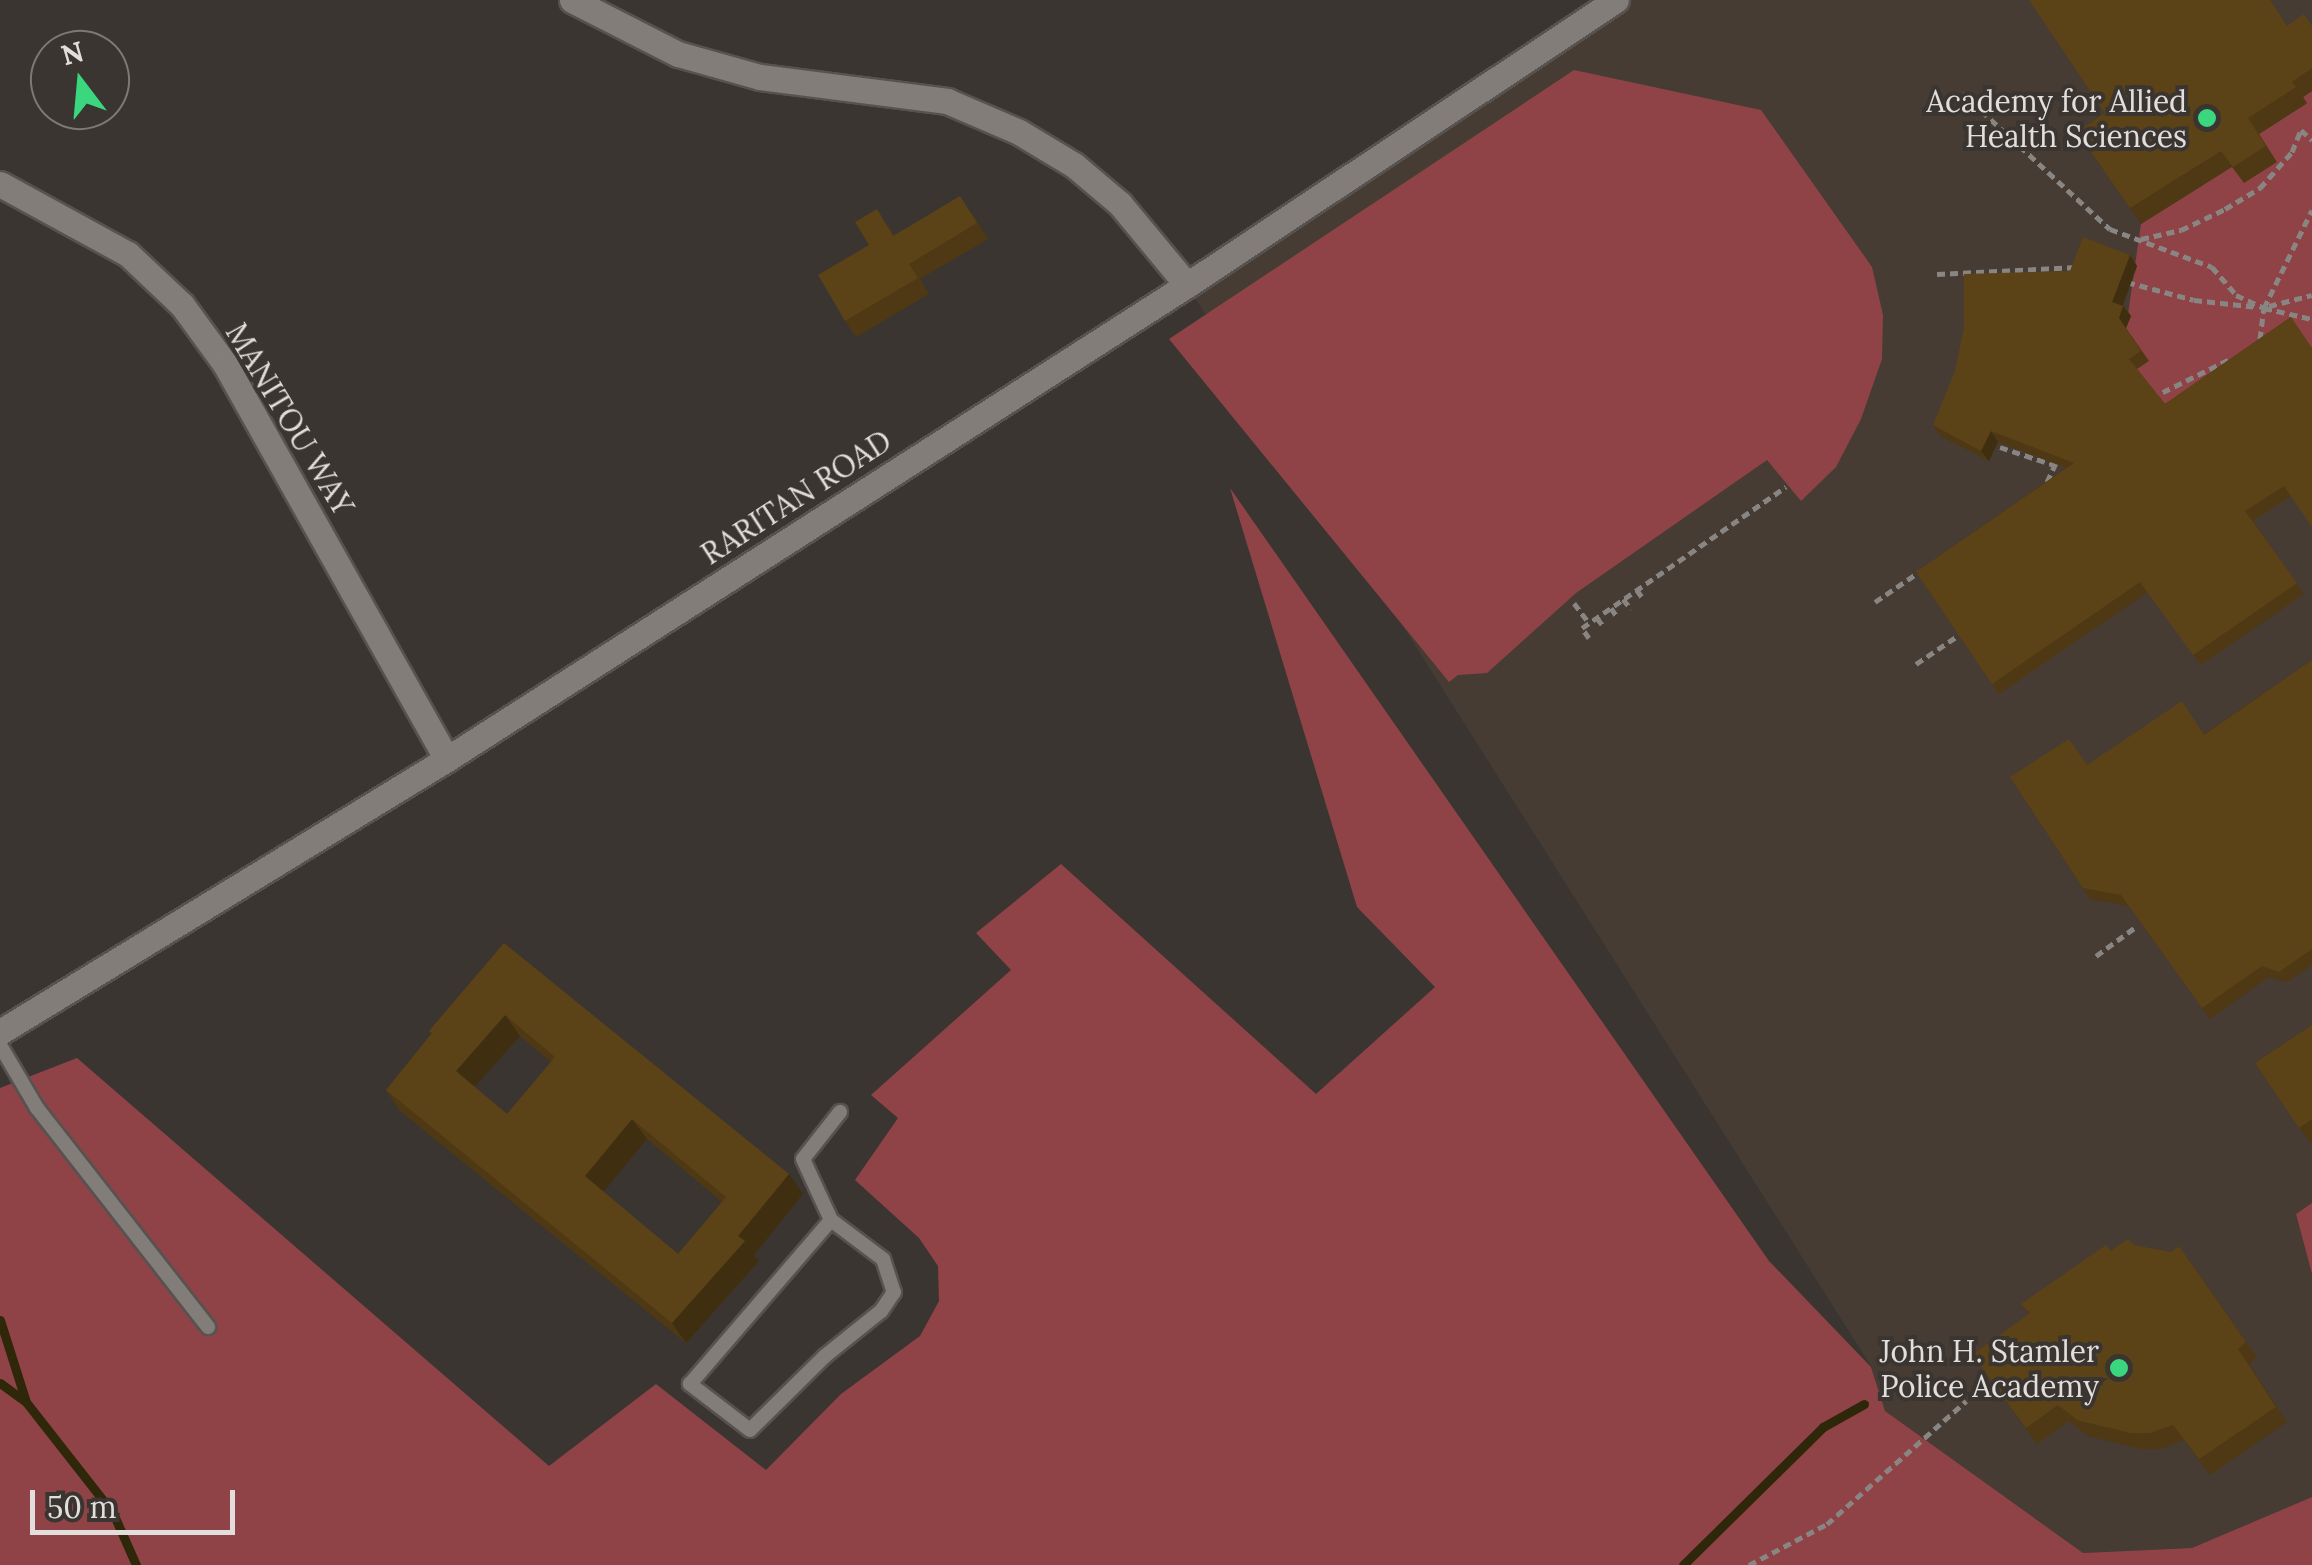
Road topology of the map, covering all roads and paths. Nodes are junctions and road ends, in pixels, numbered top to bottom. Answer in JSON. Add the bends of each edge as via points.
{"nodes":[{"id":1,"x":572,"y":0,"type":"edge"},
{"id":2,"x":1616,"y":0,"type":"edge"},
{"id":3,"x":1962,"y":93,"type":"dead end"},
{"id":4,"x":2312,"y":140,"type":"edge"},
{"id":5,"x":0,"y":184,"type":"edge"},
{"id":6,"x":2312,"y":210,"type":"edge"},
{"id":7,"x":2138,"y":240,"type":"junction"},
{"id":8,"x":2083,"y":269,"type":"edge"},
{"id":9,"x":1937,"y":274,"type":"dead end"},
{"id":10,"x":2115,"y":278,"type":"edge"},
{"id":11,"x":1187,"y":285,"type":"junction"},
{"id":12,"x":2312,"y":295,"type":"edge"},
{"id":13,"x":2264,"y":308,"type":"junction"},
{"id":14,"x":2312,"y":319,"type":"edge"},
{"id":15,"x":2250,"y":346,"type":"edge"},
{"id":16,"x":2237,"y":354,"type":"edge"},
{"id":17,"x":2146,"y":402,"type":"edge"},
{"id":18,"x":2000,"y":446,"type":"edge"},
{"id":19,"x":2061,"y":453,"type":"edge"},
{"id":20,"x":2055,"y":466,"type":"junction"},
{"id":21,"x":1786,"y":487,"type":"dead end"},
{"id":22,"x":2034,"y":491,"type":"edge"},
{"id":23,"x":1923,"y":569,"type":"edge"},
{"id":24,"x":1636,"y":590,"type":"junction"},
{"id":25,"x":1623,"y":599,"type":"junction"},
{"id":26,"x":1644,"y":600,"type":"dead end"},
{"id":27,"x":1875,"y":602,"type":"dead end"},
{"id":28,"x":1574,"y":603,"type":"dead end"},
{"id":29,"x":1610,"y":608,"type":"junction"},
{"id":30,"x":1630,"y":610,"type":"dead end"},
{"id":31,"x":1597,"y":618,"type":"junction"},
{"id":32,"x":1618,"y":618,"type":"dead end"},
{"id":33,"x":1589,"y":623,"type":"junction"},
{"id":34,"x":1604,"y":628,"type":"dead end"},
{"id":35,"x":1959,"y":635,"type":"edge"},
{"id":36,"x":1589,"y":638,"type":"dead end"},
{"id":37,"x":1916,"y":664,"type":"dead end"},
{"id":38,"x":448,"y":759,"type":"junction"},
{"id":39,"x":2137,"y":926,"type":"edge"},
{"id":40,"x":2096,"y":956,"type":"dead end"},
{"id":41,"x":0,"y":1032,"type":"edge"},
{"id":42,"x":0,"y":1045,"type":"edge"},
{"id":43,"x":840,"y":1112,"type":"dead end"},
{"id":44,"x":831,"y":1220,"type":"junction"},
{"id":45,"x":208,"y":1327,"type":"dead end"},
{"id":46,"x":1966,"y":1402,"type":"dead end"},
{"id":47,"x":1749,"y":1565,"type":"edge"}],
"edges":[{"from":1,"to":11,"type":"street","via":[[678,54],[760,77],[947,102],[1019,132],[1120,204]]},
{"from":2,"to":11,"type":"street","name":"RARITAN ROAD"},
{"from":3,"to":7,"type":"path","via":[[2110,229]]},
{"from":4,"to":7,"type":"path","via":[[2301,130],[2292,152],[2260,188],[2225,209],[2181,230]]},
{"from":5,"to":38,"type":"street","name":"MANITOU WAY","via":[[128,254],[182,305],[225,364]]},
{"from":6,"to":13,"type":"path"},
{"from":7,"to":13,"type":"path","via":[[2212,267],[2236,296]]},
{"from":8,"to":9,"type":"path"},
{"from":10,"to":13,"type":"path","via":[[2194,300]]},
{"from":11,"to":38,"type":"street","name":"RARITAN ROAD"},
{"from":12,"to":13,"type":"path"},
{"from":13,"to":14,"type":"path"},
{"from":13,"to":15,"type":"path","via":[[2264,337]]},
{"from":16,"to":17,"type":"path"},
{"from":18,"to":20,"type":"path"},
{"from":19,"to":20,"type":"path"},
{"from":20,"to":22,"type":"path","via":[[2050,480]]},
{"from":21,"to":24,"type":"path"},
{"from":23,"to":27,"type":"path"},
{"from":24,"to":25,"type":"path"},
{"from":24,"to":26,"type":"path"},
{"from":25,"to":29,"type":"path"},
{"from":25,"to":30,"type":"path"},
{"from":28,"to":33,"type":"path"},
{"from":29,"to":31,"type":"path"},
{"from":29,"to":32,"type":"path"},
{"from":31,"to":33,"type":"path"},
{"from":31,"to":34,"type":"path"},
{"from":33,"to":36,"type":"path","via":[[1582,628]]},
{"from":35,"to":37,"type":"path"},
{"from":38,"to":41,"type":"street","name":"RARITAN ROAD"},
{"from":39,"to":40,"type":"path"},
{"from":42,"to":45,"type":"lane","via":[[37,1108]]},
{"from":43,"to":44,"type":"lane","via":[[804,1159]]},
{"from":44,"to":44,"type":"lane","via":[[690,1384],[750,1430],[894,1292],[884,1259]]},
{"from":46,"to":47,"type":"path","via":[[1827,1524]]}]}
